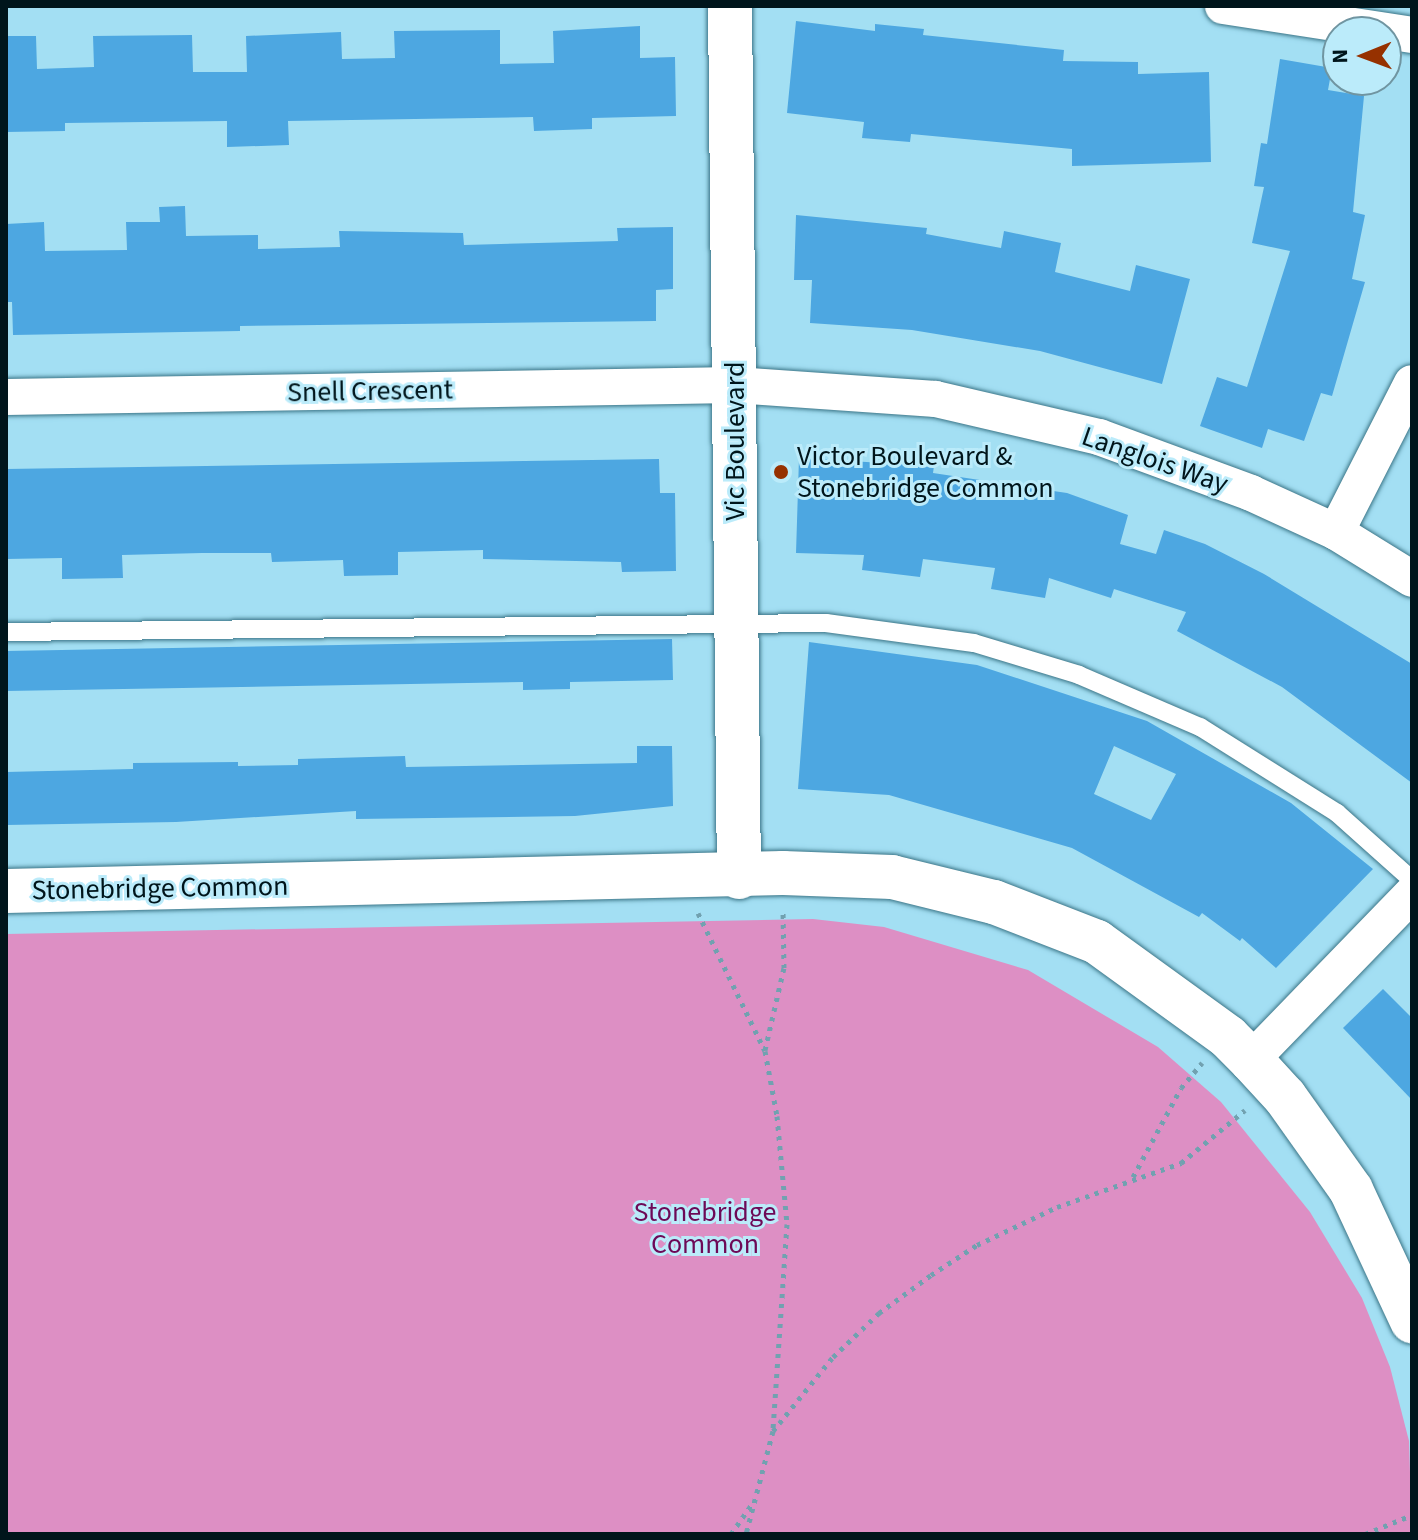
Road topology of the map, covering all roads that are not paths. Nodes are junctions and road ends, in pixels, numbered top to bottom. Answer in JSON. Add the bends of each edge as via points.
{"nodes":[{"id":1,"x":730,"y":6,"type":"edge"},
{"id":2,"x":1223,"y":6,"type":"edge"},
{"id":3,"x":1412,"y":35,"type":"edge"},
{"id":4,"x":1412,"y":383,"type":"edge"},
{"id":5,"x":735,"y":385,"type":"junction"},
{"id":6,"x":6,"y":397,"type":"edge"},
{"id":7,"x":1336,"y":532,"type":"junction"},
{"id":8,"x":1412,"y":579,"type":"edge"},
{"id":9,"x":735,"y":623,"type":"junction"},
{"id":10,"x":6,"y":632,"type":"edge"},
{"id":11,"x":718,"y":877,"type":"junction"},
{"id":12,"x":1412,"y":880,"type":"edge"},
{"id":13,"x":6,"y":891,"type":"edge"},
{"id":14,"x":1412,"y":894,"type":"edge"},
{"id":15,"x":1228,"y":1065,"type":"junction"},
{"id":16,"x":1412,"y":1321,"type":"edge"}],
"edges":[{"from":1,"to":5,"type":"street","name":"Vic Boulevard"},
{"from":2,"to":3,"type":"street"},
{"from":4,"to":7,"type":"street"},
{"from":5,"to":6,"type":"street","name":"Snell Crescent"},
{"from":5,"to":7,"type":"street","name":"Langlois Way","via":[[936,399],[1099,437],[1251,493]]},
{"from":5,"to":9,"type":"street","name":"Vic Boulevard"},
{"from":7,"to":8,"type":"street","name":"Langlois Way"},
{"from":9,"to":10,"type":"lane"},
{"from":9,"to":11,"type":"street","name":"Vic Boulevard"},
{"from":9,"to":12,"type":"lane","via":[[826,623],[974,643],[1079,675],[1200,727],[1284,776],[1337,813]]},
{"from":11,"to":13,"type":"street","name":"Stonebridge Common"},
{"from":11,"to":15,"type":"street","name":"Stonebridge Common","via":[[892,877],[994,902],[1097,942]]},
{"from":14,"to":15,"type":"street"},
{"from":15,"to":16,"type":"street","name":"Stonebridge Common","via":[[1285,1097],[1351,1190]]}]}
